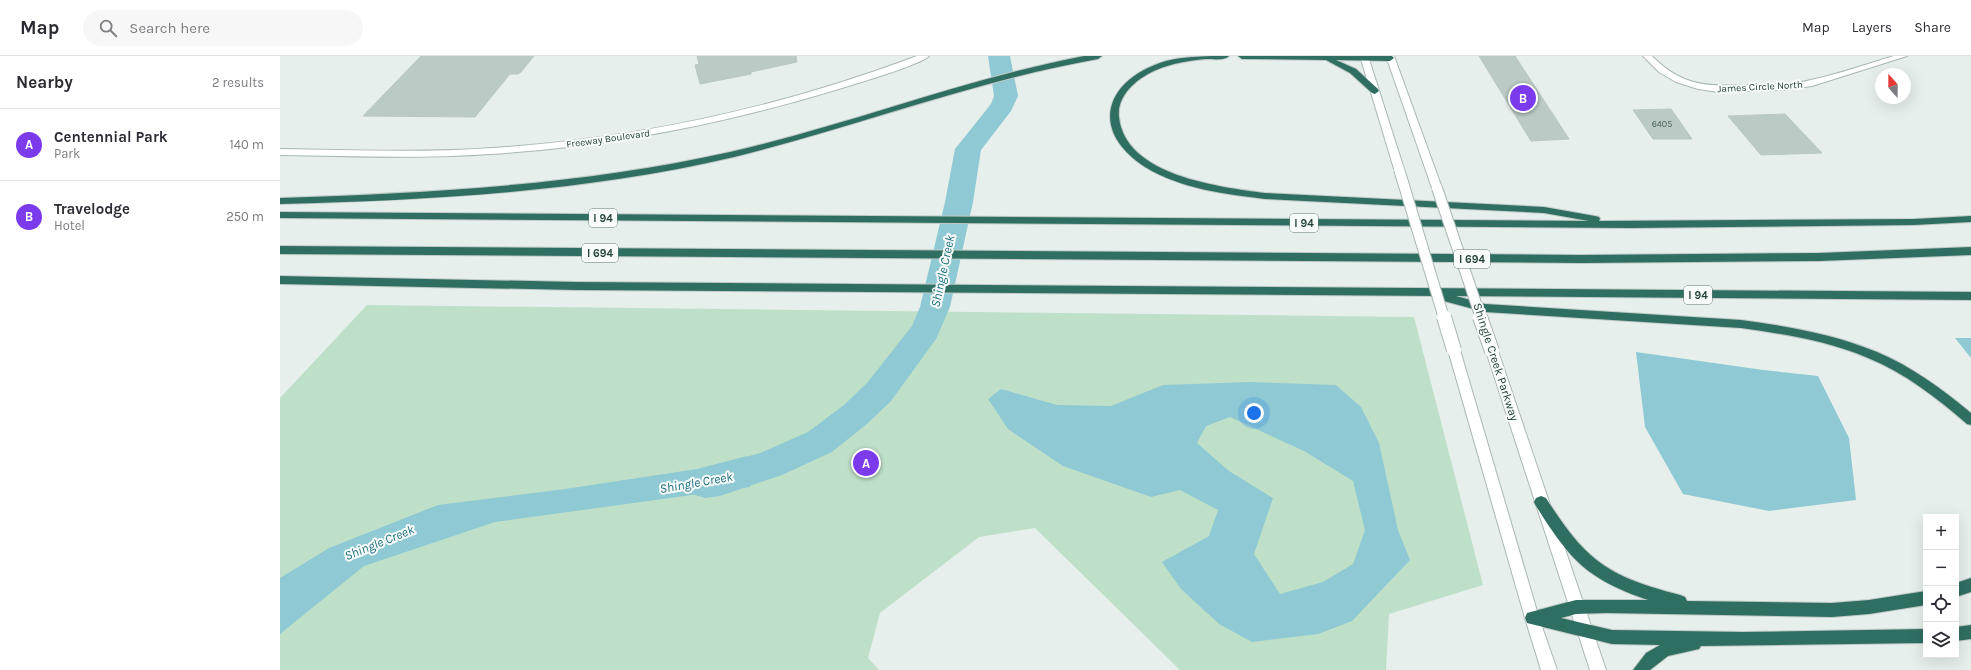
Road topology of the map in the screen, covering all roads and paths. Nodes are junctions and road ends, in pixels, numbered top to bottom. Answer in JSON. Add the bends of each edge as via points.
{"nodes":[{"id":1,"x":925,"y":56,"type":"edge"},
{"id":2,"x":1098,"y":56,"type":"edge"},
{"id":3,"x":1225,"y":56,"type":"edge"},
{"id":4,"x":1242,"y":56,"type":"edge"},
{"id":5,"x":1302,"y":56,"type":"edge"},
{"id":6,"x":1647,"y":56,"type":"edge"},
{"id":7,"x":1904,"y":56,"type":"edge"},
{"id":8,"x":1364,"y":57,"type":"edge"},
{"id":9,"x":1390,"y":57,"type":"edge"},
{"id":10,"x":1375,"y":91,"type":"junction"},
{"id":11,"x":280,"y":152,"type":"edge"},
{"id":12,"x":280,"y":201,"type":"edge"},
{"id":13,"x":280,"y":215,"type":"edge"},
{"id":14,"x":1971,"y":219,"type":"edge"},
{"id":15,"x":1630,"y":225,"type":"junction"},
{"id":16,"x":280,"y":250,"type":"edge"},
{"id":17,"x":1971,"y":251,"type":"edge"},
{"id":18,"x":280,"y":280,"type":"edge"},
{"id":19,"x":1425,"y":292,"type":"junction"},
{"id":20,"x":1971,"y":296,"type":"edge"},
{"id":21,"x":1971,"y":420,"type":"edge"},
{"id":22,"x":1541,"y":502,"type":"junction"},
{"id":23,"x":1971,"y":585,"type":"edge"},
{"id":24,"x":1959,"y":589,"type":"edge"},
{"id":25,"x":1923,"y":598,"type":"edge"},
{"id":26,"x":1576,"y":607,"type":"junction"},
{"id":27,"x":1759,"y":608,"type":"junction"},
{"id":28,"x":1532,"y":618,"type":"junction"},
{"id":29,"x":1585,"y":632,"type":"junction"},
{"id":30,"x":1971,"y":632,"type":"edge"},
{"id":31,"x":1959,"y":634,"type":"edge"},
{"id":32,"x":1923,"y":636,"type":"edge"},
{"id":33,"x":1743,"y":639,"type":"junction"},
{"id":34,"x":1549,"y":670,"type":"edge"},
{"id":35,"x":1598,"y":670,"type":"edge"},
{"id":36,"x":1641,"y":670,"type":"edge"}],
"edges":[{"from":1,"to":11,"type":"street","name":"Freeway Boulevard","via":[[838,87],[680,128],[559,145],[452,153]]},
{"from":2,"to":12,"type":"highway","via":[[1035,68],[769,144],[631,174],[493,191],[391,198]]},
{"from":3,"to":15,"type":"highway","via":[[1168,63],[1138,76],[1115,103],[1114,120],[1120,136],[1136,154],[1156,169],[1197,184],[1264,196],[1544,210]]},
{"from":4,"to":5,"type":"highway"},
{"from":5,"to":8,"type":"highway"},
{"from":5,"to":10,"type":"highway","via":[[1341,64]]},
{"from":6,"to":7,"type":"street","name":"James Circle North","via":[[1665,74],[1708,89],[1782,87],[1812,83]]},
{"from":8,"to":9,"type":"highway"},
{"from":8,"to":10,"type":"street"},
{"from":9,"to":22,"type":"street","name":"Shingle Creek Parkway","bridge":true,"via":[[1430,168]]},
{"from":10,"to":28,"type":"street","bridge":true},
{"from":13,"to":15,"type":"highway","number":"I 94"},
{"from":14,"to":15,"type":"highway","number":"I 94"},
{"from":16,"to":17,"type":"highway","number":"I 694","via":[[1627,259],[1847,256]]},
{"from":18,"to":19,"type":"highway","number":"I 94","via":[[576,286]]},
{"from":19,"to":20,"type":"highway","number":"I 94"},
{"from":19,"to":21,"type":"highway","via":[[1486,308],[1741,324],[1829,340],[1847,345],[1896,367],[1936,391]]},
{"from":22,"to":26,"type":"street","name":"Shingle Creek Parkway"},
{"from":22,"to":27,"type":"highway","via":[[1570,546],[1601,571],[1621,583],[1641,592],[1681,602]]},
{"from":23,"to":24,"type":"highway"},
{"from":25,"to":27,"type":"highway","via":[[1832,610]]},
{"from":26,"to":27,"type":"highway"},
{"from":26,"to":28,"type":"highway"},
{"from":26,"to":29,"type":"street","name":"Shingle Creek Parkway"},
{"from":28,"to":29,"type":"highway"},
{"from":28,"to":34,"type":"street"},
{"from":29,"to":33,"type":"highway","via":[[1612,637]]},
{"from":29,"to":35,"type":"street","name":"Shingle Creek Parkway"},
{"from":30,"to":31,"type":"highway"},
{"from":32,"to":33,"type":"highway"},
{"from":33,"to":36,"type":"highway","via":[[1671,648],[1658,652],[1647,660]]}]}
